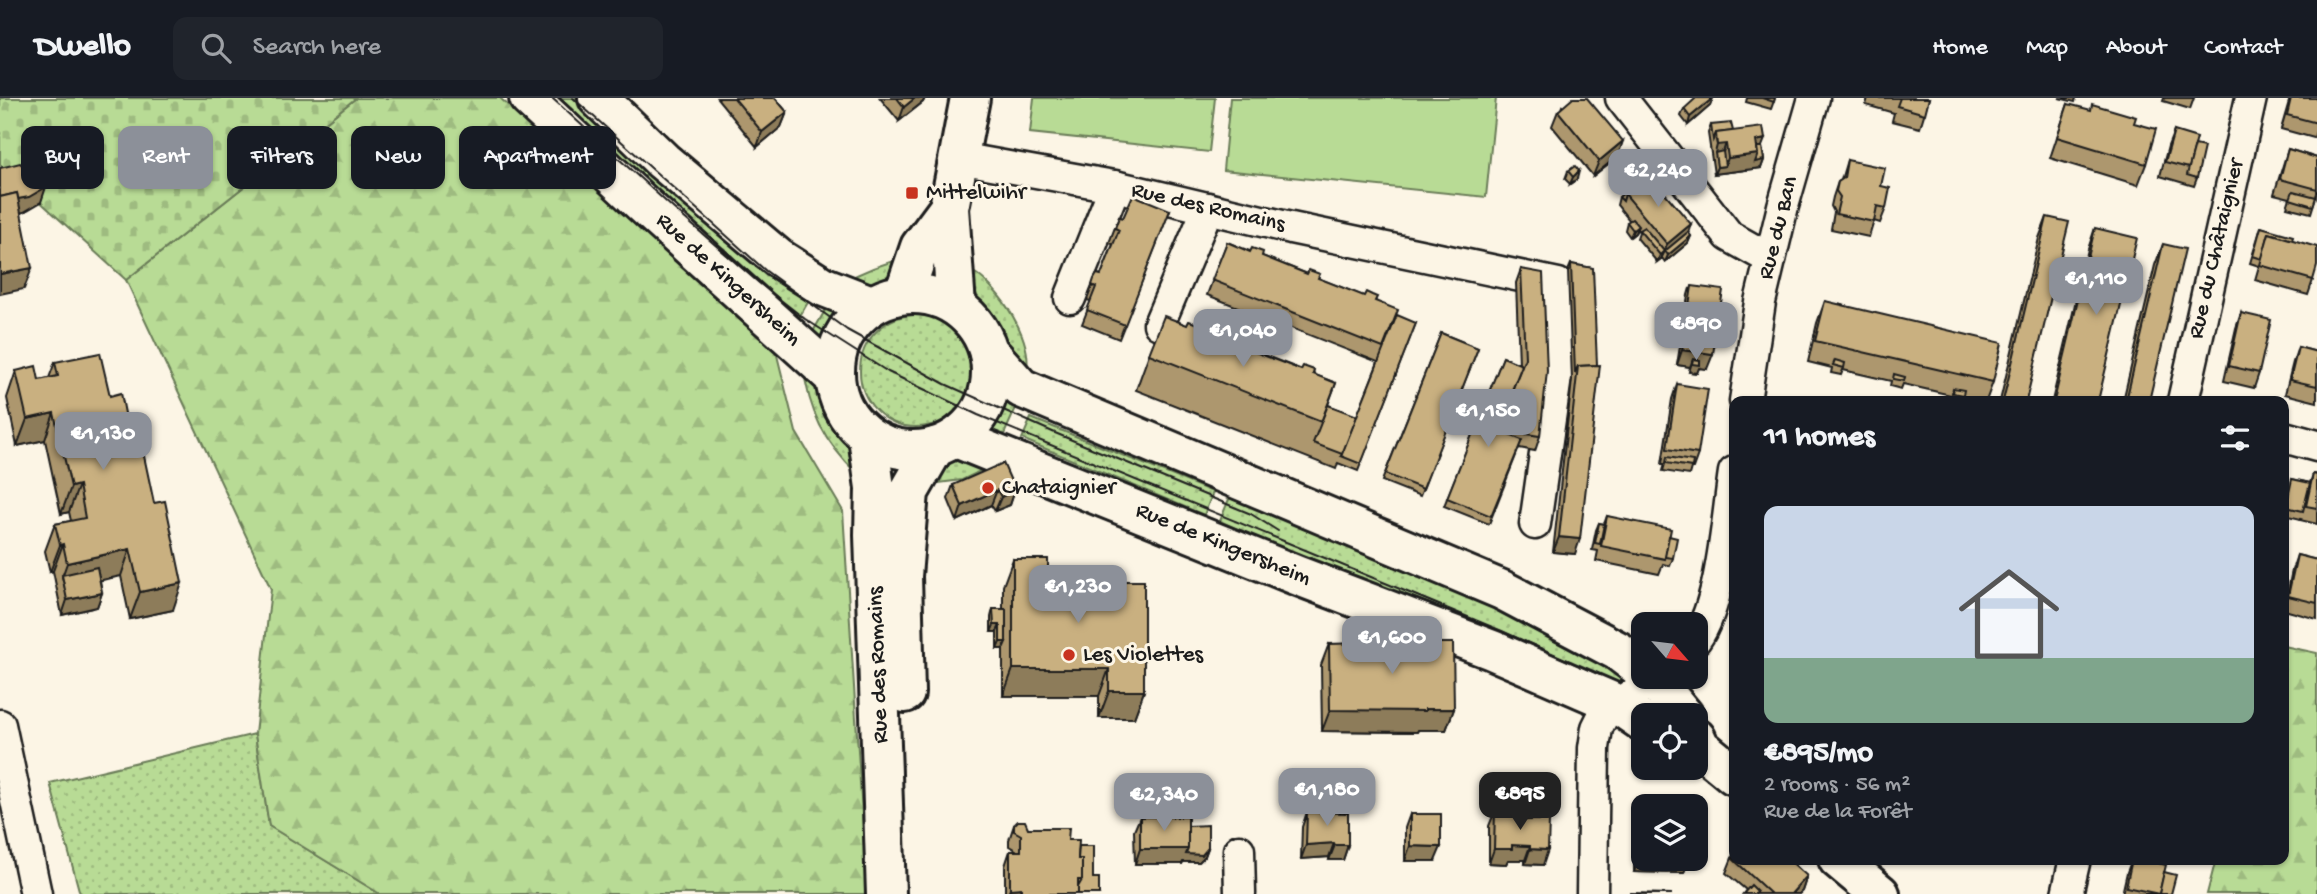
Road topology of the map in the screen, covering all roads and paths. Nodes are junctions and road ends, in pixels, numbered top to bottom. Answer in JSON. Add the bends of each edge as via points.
{"nodes":[{"id":1,"x":529,"y":98,"type":"edge"},
{"id":2,"x":598,"y":98,"type":"edge"},
{"id":3,"x":970,"y":98,"type":"edge"},
{"id":4,"x":1621,"y":98,"type":"edge"},
{"id":5,"x":1814,"y":98,"type":"edge"},
{"id":6,"x":2251,"y":98,"type":"edge"},
{"id":7,"x":959,"y":158,"type":"junction"},
{"id":8,"x":1115,"y":186,"type":"junction"},
{"id":9,"x":949,"y":208,"type":"junction"},
{"id":10,"x":1208,"y":208,"type":"junction"},
{"id":11,"x":1770,"y":259,"type":"junction"},
{"id":12,"x":1070,"y":298,"type":"dead end"},
{"id":13,"x":887,"y":300,"type":"junction"},
{"id":14,"x":956,"y":306,"type":"junction"},
{"id":15,"x":1159,"y":324,"type":"edge"},
{"id":16,"x":989,"y":352,"type":"junction"},
{"id":17,"x":835,"y":377,"type":"junction"},
{"id":18,"x":1746,"y":396,"type":"edge"},
{"id":19,"x":2184,"y":396,"type":"edge"},
{"id":20,"x":869,"y":437,"type":"junction"},
{"id":21,"x":2289,"y":439,"type":"edge"},
{"id":22,"x":945,"y":443,"type":"junction"},
{"id":23,"x":2317,"y":446,"type":"edge"},
{"id":24,"x":1729,"y":505,"type":"edge"},
{"id":25,"x":1535,"y":524,"type":"dead end"},
{"id":26,"x":1708,"y":613,"type":"edge"},
{"id":27,"x":1631,"y":661,"type":"edge"},
{"id":28,"x":1644,"y":690,"type":"edge"},
{"id":29,"x":1630,"y":713,"type":"edge"},
{"id":30,"x":0,"y":725,"type":"edge"},
{"id":31,"x":1708,"y":750,"type":"edge"},
{"id":32,"x":1729,"y":770,"type":"edge"},
{"id":33,"x":1239,"y":850,"type":"dead end"},
{"id":34,"x":1845,"y":865,"type":"edge"},
{"id":35,"x":2074,"y":865,"type":"edge"},
{"id":36,"x":36,"y":894,"type":"edge"},
{"id":37,"x":886,"y":894,"type":"edge"},
{"id":38,"x":911,"y":894,"type":"edge"},
{"id":39,"x":1240,"y":894,"type":"edge"},
{"id":40,"x":1592,"y":894,"type":"edge"},
{"id":41,"x":1880,"y":894,"type":"edge"},
{"id":42,"x":2067,"y":894,"type":"edge"}],
"edges":[{"from":1,"to":17,"type":"main road","name":"Rue de Kingersheim"},
{"from":2,"to":13,"type":"main road","name":"Rue de Kingersheim","via":[[663,161],[778,258],[822,286]]},
{"from":3,"to":7,"type":"main road"},
{"from":4,"to":11,"type":"street","via":[[1729,236]]},
{"from":5,"to":11,"type":"street","name":"Rue du Ban"},
{"from":6,"to":19,"type":"street","name":"Rue du Châtaignier"},
{"from":7,"to":8,"type":"street","name":"Rue des Romains"},
{"from":7,"to":9,"type":"main road"},
{"from":8,"to":10,"type":"street","name":"Rue des Romains"},
{"from":8,"to":12,"type":"street"},
{"from":9,"to":13,"type":"main road"},
{"from":9,"to":14,"type":"main road"},
{"from":10,"to":15,"type":"street"},
{"from":10,"to":25,"type":"street","name":"Rue des Romains","via":[[1558,284],[1558,370]]},
{"from":11,"to":18,"type":"street","name":"Rue du Ban"},
{"from":13,"to":14,"type":"main road","via":[[922,294]]},
{"from":13,"to":17,"type":"main road","via":[[856,318],[840,342]]},
{"from":14,"to":16,"type":"main road","via":[[982,334]]},
{"from":16,"to":22,"type":"main road","via":[[991,371],[985,402],[978,415]]},
{"from":16,"to":27,"type":"main road","via":[[1021,388],[1502,590]]},
{"from":17,"to":20,"type":"main road","via":[[839,400],[851,421]]},
{"from":20,"to":22,"type":"main road","via":[[889,447],[912,450]]},
{"from":20,"to":37,"type":"main road","name":"Rue des Romains","via":[[875,488]]},
{"from":21,"to":23,"type":"street"},
{"from":22,"to":29,"type":"main road","name":"Rue de Kingersheim","via":[[1492,650]]},
{"from":22,"to":38,"type":"main road","name":"Rue des Romains","via":[[909,492],[902,576]]},
{"from":24,"to":26,"type":"street","via":[[1716,591]]},
{"from":28,"to":29,"type":"street"},
{"from":29,"to":40,"type":"street","via":[[1604,715],[1597,728]]},
{"from":30,"to":36,"type":"street"},
{"from":31,"to":32,"type":"main road"},
{"from":33,"to":39,"type":"street"},
{"from":34,"to":41,"type":"main road"},
{"from":35,"to":42,"type":"street"}]}
